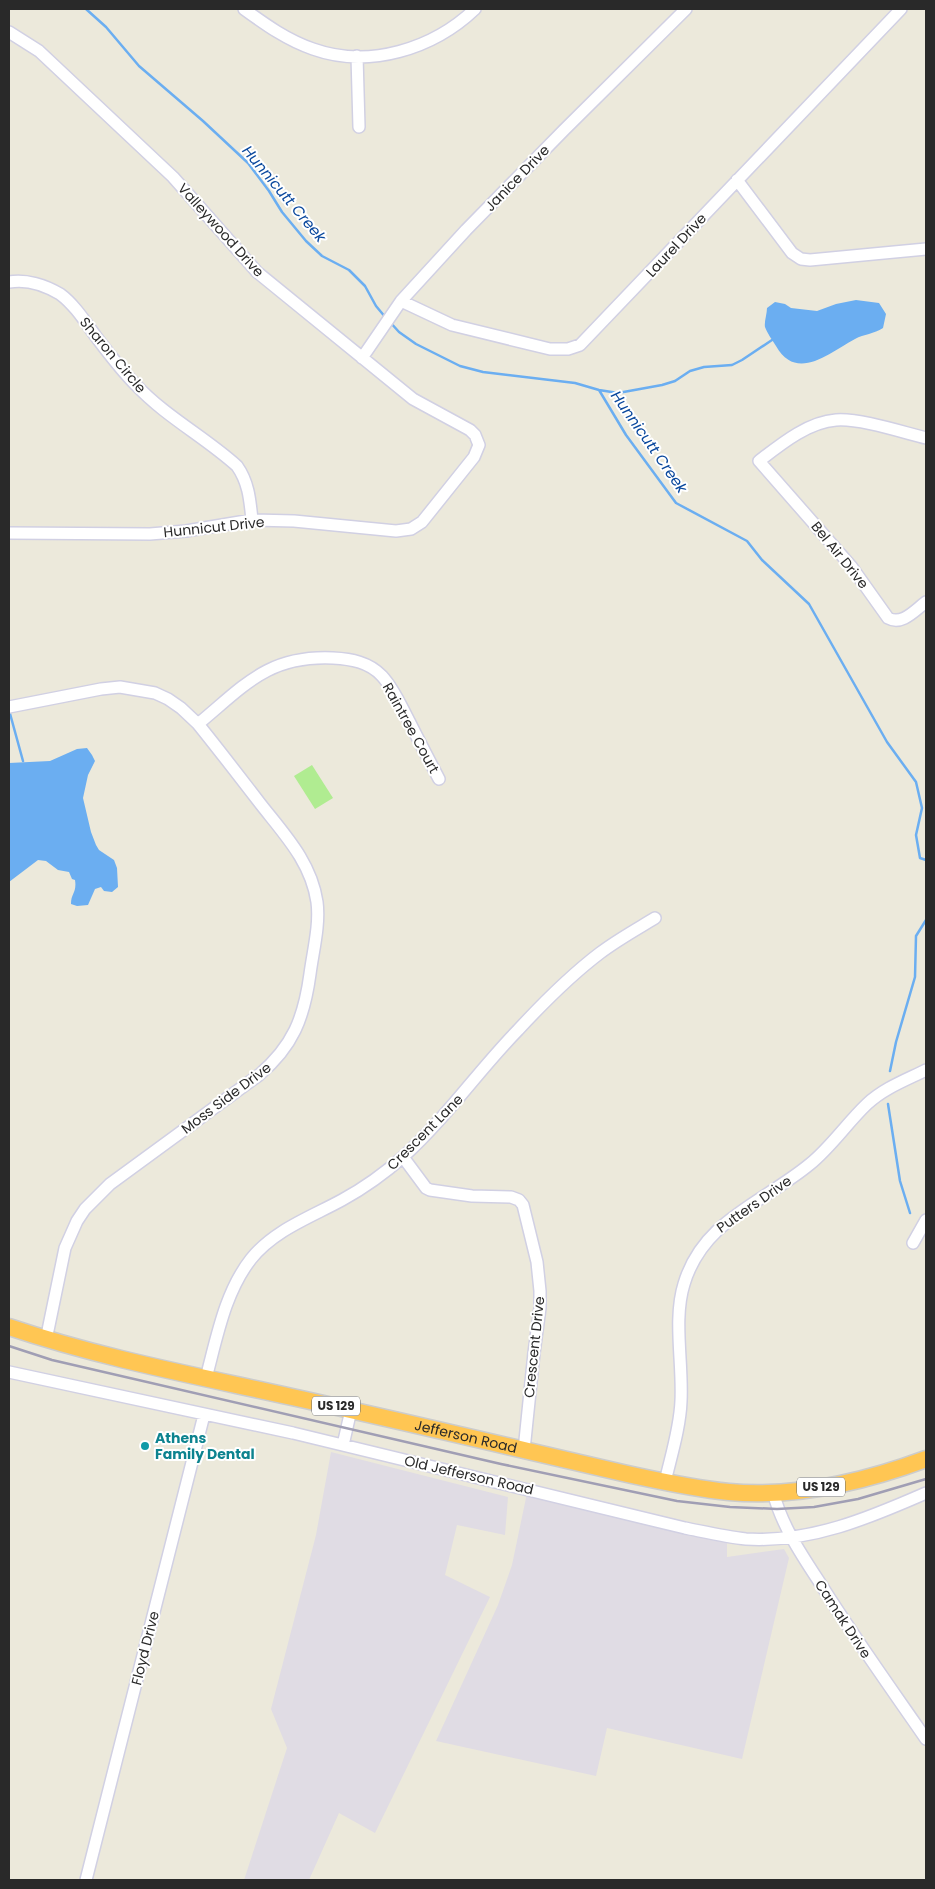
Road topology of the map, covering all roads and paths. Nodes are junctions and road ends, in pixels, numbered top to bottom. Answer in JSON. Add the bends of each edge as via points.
{"nodes":[{"id":1,"x":244,"y":9,"type":"edge"},
{"id":2,"x":475,"y":9,"type":"edge"},
{"id":3,"x":686,"y":9,"type":"edge"},
{"id":4,"x":900,"y":9,"type":"edge"},
{"id":5,"x":9,"y":32,"type":"edge"},
{"id":6,"x":357,"y":56,"type":"junction"},
{"id":7,"x":359,"y":127,"type":"dead end"},
{"id":8,"x":737,"y":180,"type":"junction"},
{"id":9,"x":926,"y":249,"type":"edge"},
{"id":10,"x":9,"y":282,"type":"edge"},
{"id":11,"x":402,"y":301,"type":"junction"},
{"id":12,"x":362,"y":358,"type":"junction"},
{"id":13,"x":926,"y":438,"type":"edge"},
{"id":14,"x":474,"y":457,"type":"joint"},
{"id":15,"x":252,"y":520,"type":"junction"},
{"id":16,"x":9,"y":534,"type":"edge"},
{"id":17,"x":926,"y":602,"type":"edge"},
{"id":18,"x":9,"y":707,"type":"edge"},
{"id":19,"x":198,"y":724,"type":"junction"},
{"id":20,"x":439,"y":779,"type":"dead end"},
{"id":21,"x":655,"y":918,"type":"dead end"},
{"id":22,"x":926,"y":1070,"type":"edge"},
{"id":23,"x":403,"y":1157,"type":"junction"},
{"id":24,"x":926,"y":1220,"type":"edge"},
{"id":25,"x":913,"y":1244,"type":"dead end"},
{"id":26,"x":9,"y":1327,"type":"edge"},
{"id":27,"x":46,"y":1340,"type":"junction"},
{"id":28,"x":9,"y":1372,"type":"edge"},
{"id":29,"x":206,"y":1378,"type":"junction"},
{"id":30,"x":351,"y":1410,"type":"junction"},
{"id":31,"x":204,"y":1415,"type":"junction"},
{"id":32,"x":343,"y":1445,"type":"junction"},
{"id":33,"x":524,"y":1450,"type":"junction"},
{"id":34,"x":926,"y":1459,"type":"edge"},
{"id":35,"x":665,"y":1482,"type":"junction"},
{"id":36,"x":773,"y":1492,"type":"junction"},
{"id":37,"x":926,"y":1493,"type":"edge"},
{"id":38,"x":791,"y":1537,"type":"junction"},
{"id":39,"x":926,"y":1717,"type":"edge"},
{"id":40,"x":916,"y":1724,"type":"junction"},
{"id":41,"x":926,"y":1738,"type":"edge"},
{"id":42,"x":86,"y":1880,"type":"edge"}],
"edges":[{"from":1,"to":6,"type":"street","via":[[281,35],[302,45],[335,55]]},
{"from":2,"to":6,"type":"street","via":[[456,25],[421,45],[389,54]]},
{"from":3,"to":11,"type":"street","name":"Janice Drive","via":[[486,209]]},
{"from":4,"to":8,"type":"street","name":"Laurel Drive"},
{"from":5,"to":12,"type":"street","name":"Valleywood Drive","via":[[39,51],[173,177],[257,272]]},
{"from":6,"to":7,"type":"street"},
{"from":8,"to":9,"type":"street","via":[[787,248],[800,259]]},
{"from":8,"to":11,"type":"street","name":"Laurel Drive","via":[[586,341],[574,348],[550,350],[452,325]]},
{"from":10,"to":15,"type":"street","name":"Sharon Circle","via":[[30,282],[62,296],[136,386],[237,466],[248,487]]},
{"from":11,"to":12,"type":"street","name":"Janice Drive"},
{"from":12,"to":14,"type":"street","name":"Valleywood Drive","via":[[413,399],[470,430],[479,445]]},
{"from":13,"to":17,"type":"street","name":"Bel Air Drive","via":[[857,421],[835,420],[811,427],[759,461],[854,570],[888,618],[901,620]]},
{"from":14,"to":15,"type":"street","name":"Hunnicut Drive","via":[[428,516],[417,526],[406,530]]},
{"from":15,"to":16,"type":"street","name":"Hunnicut Drive","via":[[150,534]]},
{"from":18,"to":19,"type":"street","name":"Moss Side Drive","via":[[120,687],[146,691],[168,700]]},
{"from":19,"to":20,"type":"street","name":"Raintree Court","via":[[254,677],[272,668],[313,658],[360,662],[372,667],[389,685]]},
{"from":19,"to":27,"type":"street","name":"Moss Side Drive","via":[[296,848],[310,876],[317,903],[317,926],[305,1007],[292,1039],[273,1063],[110,1184],[85,1209],[64,1248]]},
{"from":21,"to":23,"type":"street","name":"Crescent Lane","via":[[601,952],[576,973],[517,1031]]},
{"from":22,"to":35,"type":"street","name":"Putters Drive","via":[[879,1094],[816,1159],[723,1225],[696,1254],[680,1300],[681,1402]]},
{"from":23,"to":29,"type":"street","name":"Crescent Lane","via":[[362,1189],[271,1238],[256,1254],[232,1290]]},
{"from":23,"to":33,"type":"street","name":"Crescent Drive","via":[[430,1190],[512,1197],[523,1205],[537,1262],[540,1291]]},
{"from":24,"to":25,"type":"street"},
{"from":26,"to":27,"type":"highway","name":"Jefferson Road","number":"US 129"},
{"from":27,"to":29,"type":"highway","name":"Jefferson Road","number":"US 129"},
{"from":28,"to":31,"type":"street","name":"Old Jefferson Road"},
{"from":29,"to":30,"type":"highway","name":"Jefferson Road","number":"US 129"},
{"from":30,"to":32,"type":"street"},
{"from":30,"to":33,"type":"highway","name":"Jefferson Road","number":"US 129"},
{"from":31,"to":32,"type":"street","name":"Old Jefferson Road"},
{"from":31,"to":42,"type":"street","name":"Floyd Drive"},
{"from":32,"to":38,"type":"street","name":"Old Jefferson Road","via":[[685,1528],[744,1539]]},
{"from":33,"to":35,"type":"highway","name":"Jefferson Road","number":"US 129"},
{"from":34,"to":36,"type":"highway","name":"Jefferson Road","number":"US 129","via":[[848,1483]]},
{"from":35,"to":36,"type":"highway","name":"Jefferson Road","number":"US 129","via":[[730,1492]]},
{"from":36,"to":38,"type":"street","name":"Camak Drive","via":[[777,1509]]},
{"from":37,"to":38,"type":"street","name":"Old Jefferson Road","via":[[843,1526]]},
{"from":38,"to":40,"type":"street","name":"Camak Drive","via":[[863,1650]]},
{"from":39,"to":40,"type":"street"},
{"from":40,"to":41,"type":"street","name":"Camak Drive"}]}
